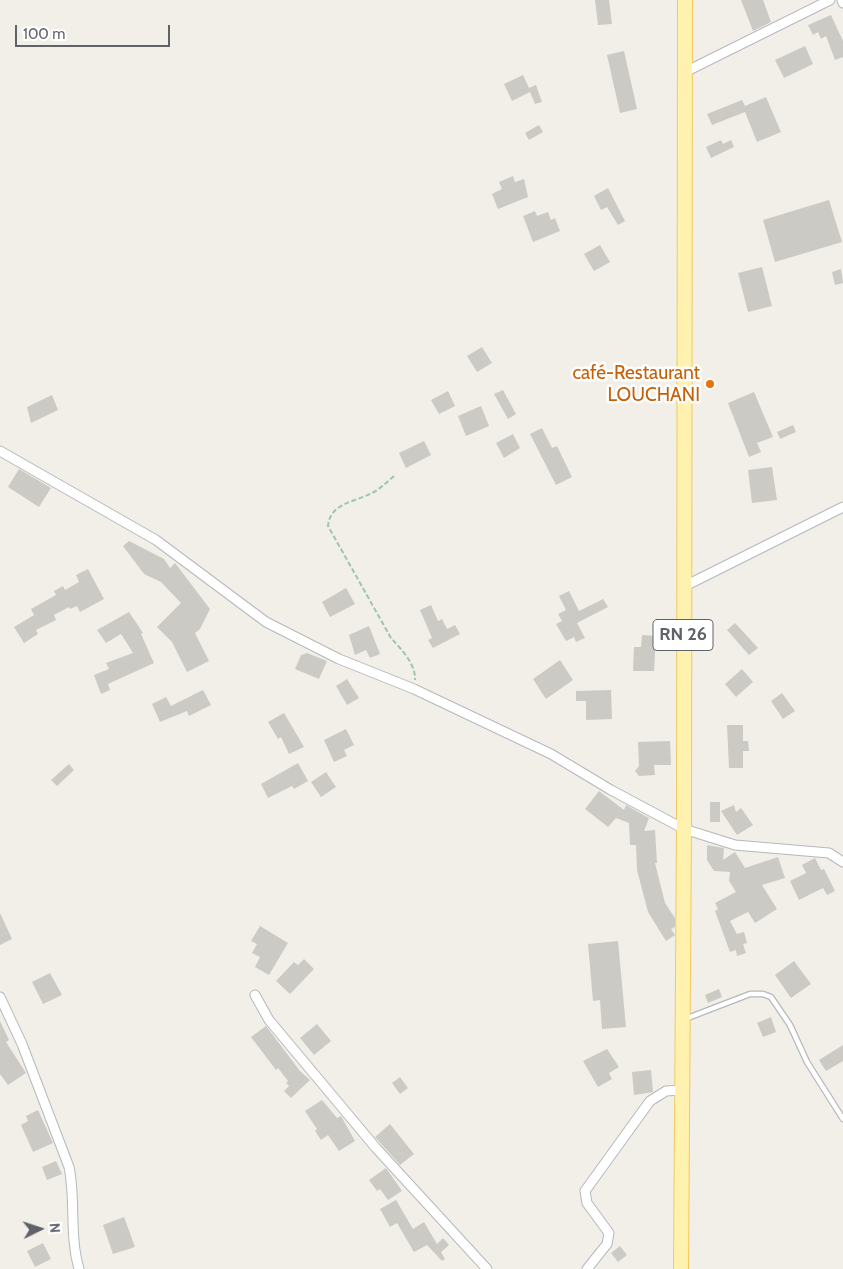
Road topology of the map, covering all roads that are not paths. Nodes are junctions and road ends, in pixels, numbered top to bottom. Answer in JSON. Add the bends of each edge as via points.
{"nodes":[{"id":1,"x":685,"y":0,"type":"edge"},
{"id":2,"x":830,"y":0,"type":"edge"},
{"id":3,"x":685,"y":72,"type":"junction"},
{"id":4,"x":0,"y":451,"type":"edge"},
{"id":5,"x":843,"y":507,"type":"edge"},
{"id":6,"x":683,"y":588,"type":"junction"},
{"id":7,"x":684,"y":829,"type":"junction"},
{"id":8,"x":843,"y":862,"type":"edge"},
{"id":9,"x":255,"y":995,"type":"dead end"},
{"id":10,"x":0,"y":997,"type":"edge"},
{"id":11,"x":683,"y":1020,"type":"junction"},
{"id":12,"x":681,"y":1090,"type":"junction"},
{"id":13,"x":843,"y":1119,"type":"edge"},
{"id":14,"x":79,"y":1269,"type":"edge"},
{"id":15,"x":487,"y":1269,"type":"edge"},
{"id":16,"x":588,"y":1269,"type":"edge"},
{"id":17,"x":681,"y":1269,"type":"edge"}],
"edges":[{"from":1,"to":3,"type":"main road","number":"RN 26"},
{"from":2,"to":3,"type":"street"},
{"from":3,"to":6,"type":"main road","number":"RN 26"},
{"from":4,"to":7,"type":"street","via":[[156,540],[266,622],[339,659],[414,690],[550,754]]},
{"from":5,"to":6,"type":"street"},
{"from":6,"to":7,"type":"main road","number":"RN 26"},
{"from":7,"to":8,"type":"street","via":[[735,845],[829,854]]},
{"from":7,"to":11,"type":"main road","number":"RN 26"},
{"from":9,"to":15,"type":"street","via":[[269,1020],[376,1148]]},
{"from":10,"to":14,"type":"street","via":[[22,1044],[69,1167],[73,1185],[74,1251]]},
{"from":11,"to":12,"type":"main road","number":"RN 26"},
{"from":11,"to":13,"type":"lane","via":[[750,994],[771,997]]},
{"from":12,"to":16,"type":"street","via":[[666,1091],[650,1101],[585,1192],[587,1203],[609,1233],[607,1244]]},
{"from":12,"to":17,"type":"main road","number":"RN 26"}]}
